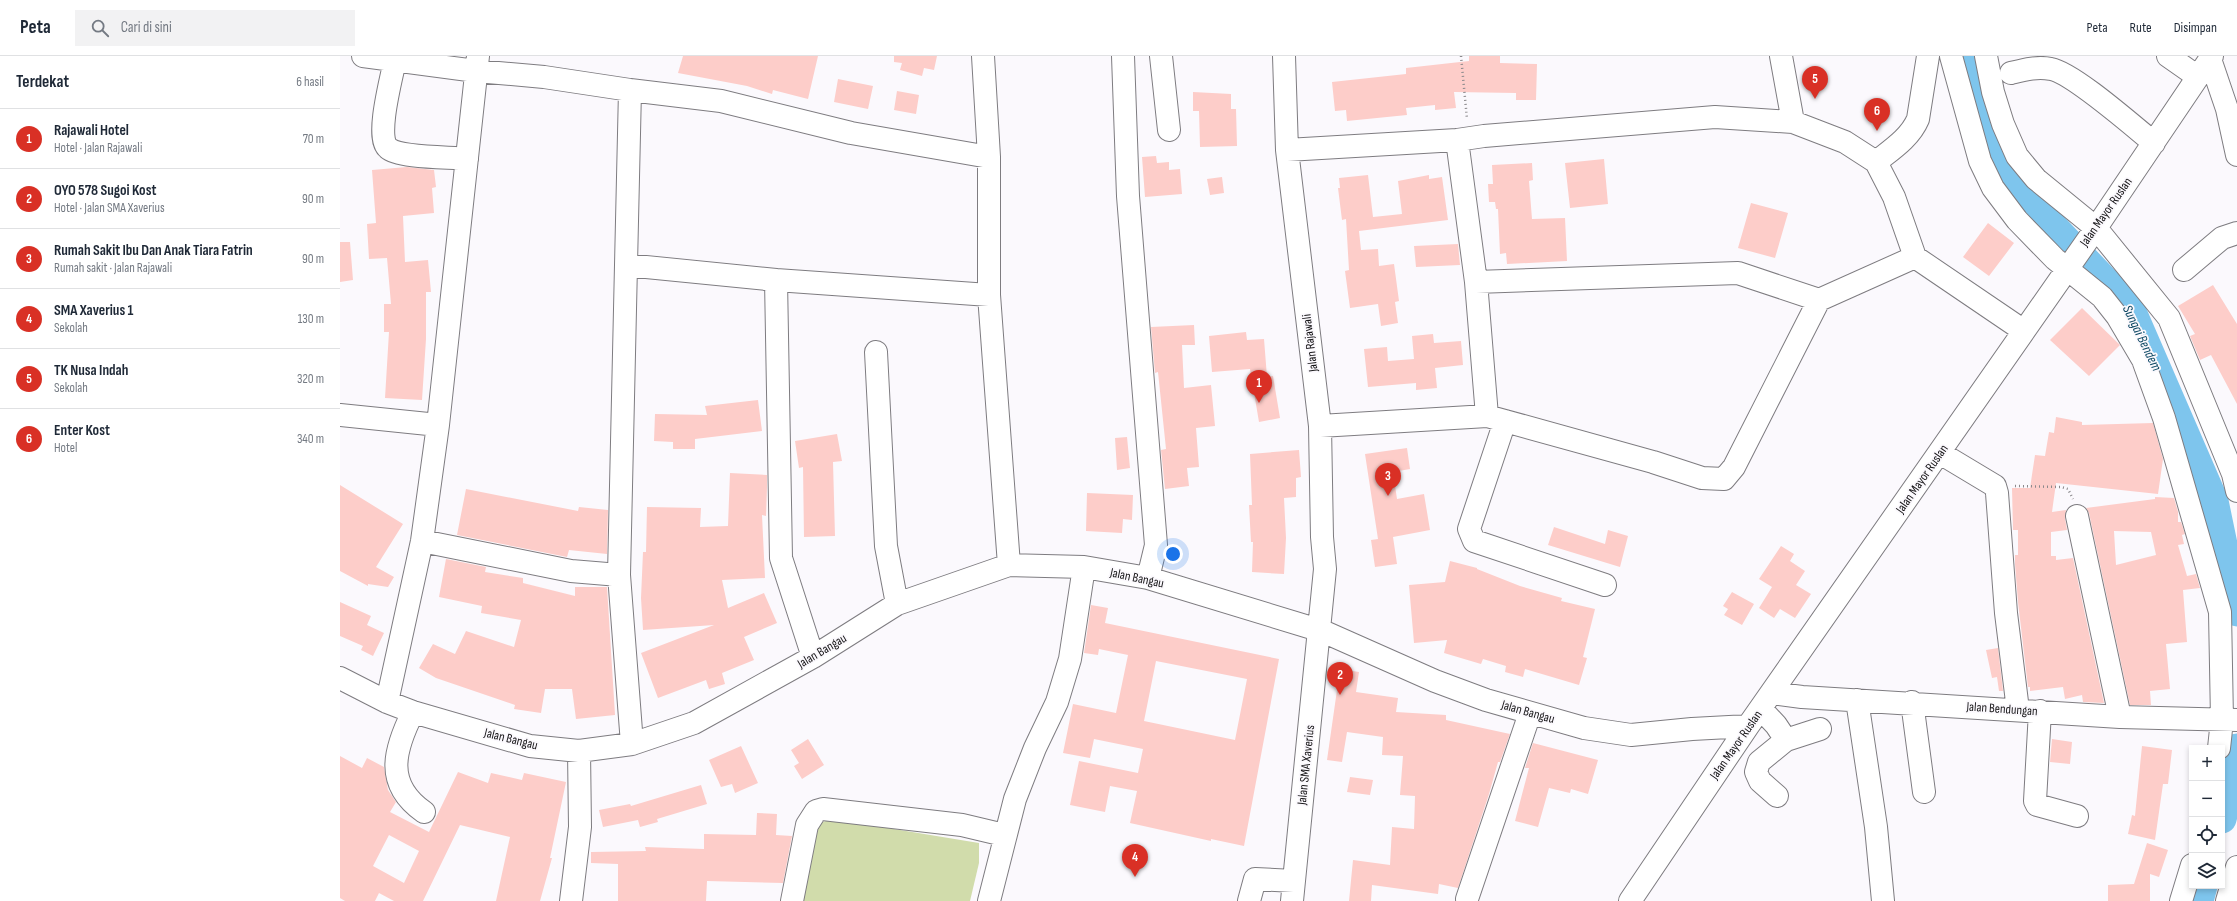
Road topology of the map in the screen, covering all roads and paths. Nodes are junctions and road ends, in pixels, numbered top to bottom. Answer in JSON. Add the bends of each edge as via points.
{"nodes":[{"id":1,"x":363,"y":56,"type":"edge"},
{"id":2,"x":983,"y":56,"type":"edge"},
{"id":3,"x":1123,"y":56,"type":"edge"},
{"id":4,"x":1161,"y":56,"type":"edge"},
{"id":5,"x":1284,"y":56,"type":"edge"},
{"id":6,"x":1461,"y":56,"type":"edge"},
{"id":7,"x":1781,"y":56,"type":"edge"},
{"id":8,"x":1928,"y":56,"type":"edge"},
{"id":9,"x":1951,"y":56,"type":"edge"},
{"id":10,"x":1986,"y":56,"type":"edge"},
{"id":11,"x":2168,"y":56,"type":"edge"},
{"id":12,"x":2211,"y":57,"type":"edge"},
{"id":13,"x":395,"y":60,"type":"junction"},
{"id":14,"x":477,"y":64,"type":"edge"},
{"id":15,"x":2011,"y":73,"type":"dead end"},
{"id":16,"x":2198,"y":77,"type":"junction"},
{"id":17,"x":630,"y":90,"type":"junction"},
{"id":18,"x":1793,"y":122,"type":"junction"},
{"id":19,"x":1169,"y":130,"type":"dead end"},
{"id":20,"x":1463,"y":139,"type":"junction"},
{"id":21,"x":2154,"y":143,"type":"junction"},
{"id":22,"x":1287,"y":150,"type":"junction"},
{"id":23,"x":2237,"y":155,"type":"edge"},
{"id":24,"x":989,"y":157,"type":"junction"},
{"id":25,"x":467,"y":159,"type":"junction"},
{"id":26,"x":1876,"y":162,"type":"junction"},
{"id":27,"x":2095,"y":230,"type":"junction"},
{"id":28,"x":2237,"y":233,"type":"edge"},
{"id":29,"x":1915,"y":257,"type":"junction"},
{"id":30,"x":626,"y":265,"type":"junction"},
{"id":31,"x":2068,"y":267,"type":"junction"},
{"id":32,"x":2184,"y":270,"type":"dead end"},
{"id":33,"x":776,"y":280,"type":"junction"},
{"id":34,"x":1476,"y":282,"type":"junction"},
{"id":35,"x":989,"y":295,"type":"junction"},
{"id":36,"x":1819,"y":300,"type":"junction"},
{"id":37,"x":2024,"y":331,"type":"junction"},
{"id":38,"x":876,"y":352,"type":"dead end"},
{"id":39,"x":340,"y":415,"type":"edge"},
{"id":40,"x":1496,"y":418,"type":"junction"},
{"id":41,"x":438,"y":425,"type":"junction"},
{"id":42,"x":1320,"y":426,"type":"junction"},
{"id":43,"x":1940,"y":452,"type":"junction"},
{"id":44,"x":1995,"y":486,"type":"junction"},
{"id":45,"x":2237,"y":491,"type":"edge"},
{"id":46,"x":2077,"y":516,"type":"joint"},
{"id":47,"x":422,"y":541,"type":"junction"},
{"id":48,"x":1009,"y":565,"type":"junction"},
{"id":49,"x":1084,"y":567,"type":"junction"},
{"id":50,"x":619,"y":575,"type":"junction"},
{"id":51,"x":1148,"y":578,"type":"junction"},
{"id":52,"x":1605,"y":585,"type":"dead end"},
{"id":53,"x":898,"y":604,"type":"junction"},
{"id":54,"x":1316,"y":629,"type":"junction"},
{"id":55,"x":813,"y":657,"type":"junction"},
{"id":56,"x":340,"y":678,"type":"edge"},
{"id":57,"x":1857,"y":700,"type":"junction"},
{"id":58,"x":1767,"y":701,"type":"junction"},
{"id":59,"x":387,"y":702,"type":"junction"},
{"id":60,"x":1912,"y":702,"type":"junction"},
{"id":61,"x":2018,"y":710,"type":"junction"},
{"id":62,"x":2040,"y":711,"type":"junction"},
{"id":63,"x":414,"y":712,"type":"junction"},
{"id":64,"x":1530,"y":713,"type":"junction"},
{"id":65,"x":2120,"y":717,"type":"junction"},
{"id":66,"x":2230,"y":720,"type":"edge"},
{"id":67,"x":1748,"y":726,"type":"junction"},
{"id":68,"x":1820,"y":729,"type":"dead end"},
{"id":69,"x":1786,"y":740,"type":"junction"},
{"id":70,"x":632,"y":744,"type":"junction"},
{"id":71,"x":2220,"y":745,"type":"edge"},
{"id":72,"x":579,"y":751,"type":"junction"},
{"id":73,"x":1924,"y":792,"type":"dead end"},
{"id":74,"x":1777,"y":796,"type":"dead end"},
{"id":75,"x":424,"y":812,"type":"dead end"},
{"id":76,"x":2077,"y":816,"type":"dead end"},
{"id":77,"x":1004,"y":835,"type":"junction"},
{"id":78,"x":2237,"y":867,"type":"edge"},
{"id":79,"x":2189,"y":875,"type":"edge"},
{"id":80,"x":1293,"y":891,"type":"edge"},
{"id":81,"x":1467,"y":899,"type":"dead end"},
{"id":82,"x":571,"y":901,"type":"edge"},
{"id":83,"x":792,"y":901,"type":"edge"},
{"id":84,"x":989,"y":901,"type":"edge"},
{"id":85,"x":1249,"y":901,"type":"edge"},
{"id":86,"x":1630,"y":901,"type":"edge"},
{"id":87,"x":1883,"y":901,"type":"edge"},
{"id":88,"x":2181,"y":901,"type":"edge"},
{"id":89,"x":2227,"y":901,"type":"edge"}],
"edges":[{"from":1,"to":13,"type":"street"},
{"from":2,"to":24,"type":"street"},
{"from":3,"to":51,"type":"street","via":[[1128,196],[1156,545]]},
{"from":4,"to":19,"type":"street"},
{"from":5,"to":22,"type":"street","name":"Jalan Rajawali"},
{"from":6,"to":20,"type":"path"},
{"from":7,"to":18,"type":"street"},
{"from":8,"to":26,"type":"street","via":[[1918,119],[1898,145]]},
{"from":9,"to":31,"type":"street","via":[[1985,176],[2017,220]]},
{"from":10,"to":27,"type":"street","via":[[1993,92],[2017,156],[2036,179]]},
{"from":11,"to":16,"type":"street"},
{"from":12,"to":16,"type":"street","name":"Jalan Mayor Ruslan"},
{"from":12,"to":23,"type":"street","via":[[2227,109]]},
{"from":13,"to":14,"type":"street"},
{"from":13,"to":25,"type":"street","via":[[384,113],[384,142],[387,148],[400,154]]},
{"from":14,"to":17,"type":"street"},
{"from":14,"to":25,"type":"street"},
{"from":15,"to":21,"type":"street","via":[[2043,68],[2057,71],[2104,103]]},
{"from":16,"to":21,"type":"street","name":"Jalan Mayor Ruslan"},
{"from":17,"to":24,"type":"street","via":[[721,101],[850,134]]},
{"from":17,"to":30,"type":"street"},
{"from":18,"to":20,"type":"street","via":[[1716,117]]},
{"from":18,"to":26,"type":"street","via":[[1845,142]]},
{"from":20,"to":22,"type":"street"},
{"from":20,"to":34,"type":"street"},
{"from":21,"to":27,"type":"street","name":"Jalan Mayor Ruslan"},
{"from":22,"to":42,"type":"street","name":"Jalan Rajawali"},
{"from":24,"to":35,"type":"street"},
{"from":25,"to":41,"type":"street"},
{"from":26,"to":29,"type":"street","via":[[1894,197]]},
{"from":27,"to":31,"type":"street","name":"Jalan Mayor Ruslan"},
{"from":27,"to":45,"type":"street","via":[[2169,318],[2233,474]]},
{"from":28,"to":32,"type":"street","via":[[2222,238]]},
{"from":29,"to":36,"type":"street"},
{"from":29,"to":37,"type":"street"},
{"from":30,"to":33,"type":"street"},
{"from":30,"to":50,"type":"street"},
{"from":31,"to":37,"type":"street","name":"Jalan Mayor Ruslan"},
{"from":31,"to":66,"type":"street","via":[[2102,297],[2117,316],[2143,360],[2164,418],[2220,612]]},
{"from":33,"to":35,"type":"street"},
{"from":33,"to":55,"type":"street","via":[[781,558]]},
{"from":34,"to":36,"type":"street","via":[[1738,273]]},
{"from":34,"to":40,"type":"street"},
{"from":35,"to":48,"type":"street"},
{"from":36,"to":40,"type":"street","via":[[1734,467],[1724,479],[1702,478]]},
{"from":37,"to":43,"type":"street","name":"Jalan Mayor Ruslan"},
{"from":38,"to":53,"type":"street","via":[[886,546]]},
{"from":39,"to":41,"type":"street"},
{"from":40,"to":42,"type":"street"},
{"from":40,"to":52,"type":"street","via":[[1469,529],[1474,541]]},
{"from":41,"to":47,"type":"street"},
{"from":42,"to":54,"type":"street","name":"Jalan Rajawali","via":[[1322,537],[1315,568]]},
{"from":43,"to":44,"type":"street"},
{"from":43,"to":58,"type":"street","name":"Jalan Mayor Ruslan"},
{"from":44,"to":46,"type":"path","via":[[2068,488]]},
{"from":44,"to":61,"type":"street","via":[[1999,502],[2006,613]]},
{"from":46,"to":65,"type":"street"},
{"from":47,"to":50,"type":"street","via":[[571,571]]},
{"from":47,"to":59,"type":"street"},
{"from":48,"to":49,"type":"street","name":"Jalan Bangau"},
{"from":48,"to":53,"type":"street","name":"Jalan Bangau"},
{"from":49,"to":51,"type":"street","name":"Jalan Bangau"},
{"from":49,"to":77,"type":"street","via":[[1070,659],[1057,702],[1035,748]]},
{"from":50,"to":70,"type":"street"},
{"from":51,"to":54,"type":"street","name":"Jalan Bangau"},
{"from":53,"to":55,"type":"street","name":"Jalan Bangau"},
{"from":54,"to":64,"type":"street","name":"Jalan Bangau","via":[[1435,681]]},
{"from":54,"to":80,"type":"street","name":"Jalan SMA Xaverius","via":[[1318,654]]},
{"from":55,"to":70,"type":"street","name":"Jalan Bangau","via":[[694,724]]},
{"from":56,"to":59,"type":"street","name":"Jalan Bangau"},
{"from":57,"to":58,"type":"street","name":"Jalan Bendungan"},
{"from":57,"to":60,"type":"street","name":"Jalan Bendungan"},
{"from":57,"to":87,"type":"street","via":[[1876,827]]},
{"from":58,"to":67,"type":"street","name":"Jalan Mayor Ruslan"},
{"from":58,"to":69,"type":"street","via":[[1776,725]]},
{"from":59,"to":63,"type":"street","name":"Jalan Bangau"},
{"from":60,"to":61,"type":"street","name":"Jalan Bendungan"},
{"from":60,"to":73,"type":"street"},
{"from":61,"to":62,"type":"street","name":"Jalan Bendungan"},
{"from":62,"to":65,"type":"street","name":"Jalan Bendungan"},
{"from":62,"to":76,"type":"street","via":[[2035,801],[2037,805]]},
{"from":63,"to":72,"type":"street","name":"Jalan Bangau","via":[[530,746]]},
{"from":63,"to":75,"type":"street","via":[[405,728],[395,768],[402,790]]},
{"from":64,"to":67,"type":"street","name":"Jalan Bangau","via":[[1584,728],[1631,735]]},
{"from":64,"to":81,"type":"street"},
{"from":65,"to":66,"type":"street","name":"Jalan Bendungan"},
{"from":66,"to":71,"type":"street"},
{"from":67,"to":86,"type":"street","name":"Jalan Mayor Ruslan"},
{"from":68,"to":69,"type":"street"},
{"from":69,"to":74,"type":"street","via":[[1759,762],[1756,772],[1760,781]]},
{"from":70,"to":72,"type":"street","name":"Jalan Bangau"},
{"from":72,"to":82,"type":"street","via":[[580,827]]},
{"from":77,"to":83,"type":"street","via":[[962,825],[823,809],[816,811],[807,825]]},
{"from":77,"to":84,"type":"street"},
{"from":78,"to":89,"type":"street"},
{"from":79,"to":88,"type":"street"},
{"from":80,"to":85,"type":"street","via":[[1255,879]]}]}
